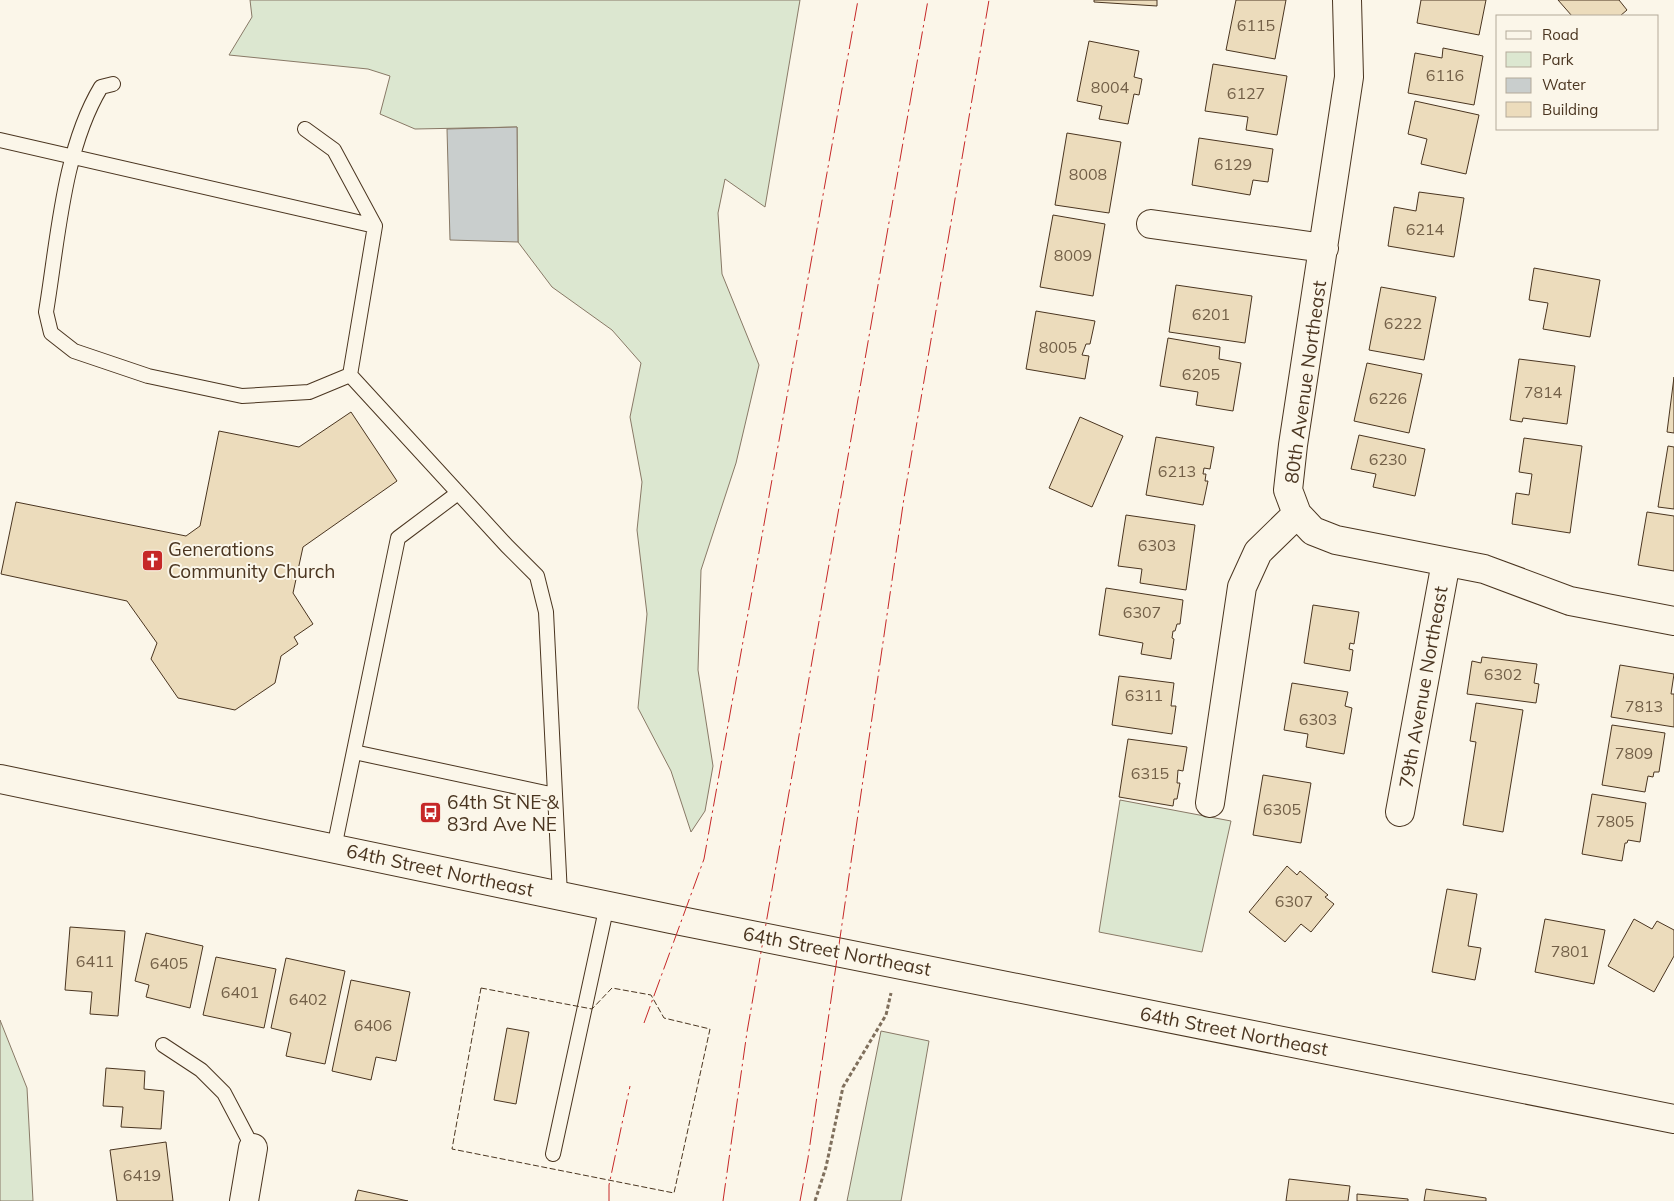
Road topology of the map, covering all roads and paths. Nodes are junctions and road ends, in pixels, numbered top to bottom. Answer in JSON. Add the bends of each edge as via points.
{"nodes":[{"id":1,"x":1347,"y":0,"type":"edge"},
{"id":2,"x":113,"y":84,"type":"dead end"},
{"id":3,"x":305,"y":129,"type":"dead end"},
{"id":4,"x":0,"y":140,"type":"edge"},
{"id":5,"x":72,"y":156,"type":"junction"},
{"id":6,"x":1151,"y":224,"type":"dead end"},
{"id":7,"x":375,"y":226,"type":"junction"},
{"id":8,"x":1324,"y":248,"type":"junction"},
{"id":9,"x":350,"y":375,"type":"junction"},
{"id":10,"x":458,"y":493,"type":"junction"},
{"id":11,"x":1297,"y":514,"type":"junction"},
{"id":12,"x":1446,"y":562,"type":"junction"},
{"id":13,"x":1674,"y":621,"type":"edge"},
{"id":14,"x":354,"y":752,"type":"junction"},
{"id":15,"x":0,"y":779,"type":"edge"},
{"id":16,"x":555,"y":795,"type":"junction"},
{"id":17,"x":1210,"y":803,"type":"dead end"},
{"id":18,"x":1400,"y":812,"type":"dead end"},
{"id":19,"x":334,"y":848,"type":"junction"},
{"id":20,"x":560,"y":896,"type":"junction"},
{"id":21,"x":606,"y":905,"type":"junction"},
{"id":22,"x":898,"y":963,"type":"junction"},
{"id":23,"x":163,"y":1044,"type":"dead end"},
{"id":24,"x":1674,"y":1119,"type":"edge"},
{"id":25,"x":254,"y":1148,"type":"joint"},
{"id":26,"x":553,"y":1154,"type":"dead end"},
{"id":27,"x":244,"y":1201,"type":"edge"},
{"id":28,"x":815,"y":1201,"type":"edge"}],
"edges":[{"from":1,"to":8,"type":"street","name":"80th Avenue Northeast","via":[[1349,77]]},
{"from":2,"to":5,"type":"lane","via":[[101,87],[93,100]]},
{"from":3,"to":7,"type":"lane","via":[[334,150]]},
{"from":4,"to":5,"type":"lane"},
{"from":5,"to":7,"type":"lane"},
{"from":5,"to":9,"type":"lane","via":[[46,312],[50,333],[74,351],[148,376],[242,396],[309,392]]},
{"from":6,"to":8,"type":"street"},
{"from":7,"to":9,"type":"lane"},
{"from":8,"to":11,"type":"street","name":"80th Avenue Northeast","via":[[1288,490]]},
{"from":9,"to":10,"type":"lane"},
{"from":10,"to":14,"type":"lane","via":[[398,538]]},
{"from":10,"to":16,"type":"lane","via":[[537,576],[546,612]]},
{"from":11,"to":12,"type":"street","via":[[1313,531],[1336,540]]},
{"from":11,"to":17,"type":"street","via":[[1258,552],[1242,588]]},
{"from":12,"to":13,"type":"street","via":[[1484,570],[1570,601]]},
{"from":12,"to":18,"type":"street","name":"79th Avenue Northeast"},
{"from":14,"to":16,"type":"lane"},
{"from":14,"to":19,"type":"lane"},
{"from":15,"to":19,"type":"street","name":"64th Street Northeast"},
{"from":16,"to":20,"type":"lane"},
{"from":19,"to":20,"type":"street","name":"64th Street Northeast"},
{"from":20,"to":21,"type":"street","name":"64th Street Northeast"},
{"from":21,"to":22,"type":"street","name":"64th Street Northeast"},
{"from":21,"to":26,"type":"lane"},
{"from":22,"to":24,"type":"street","name":"64th Street Northeast"},
{"from":22,"to":28,"type":"path","via":[[886,1015],[843,1087],[826,1167]]},
{"from":23,"to":25,"type":"lane","via":[[201,1070],[224,1093]]},
{"from":25,"to":27,"type":"street"}]}
